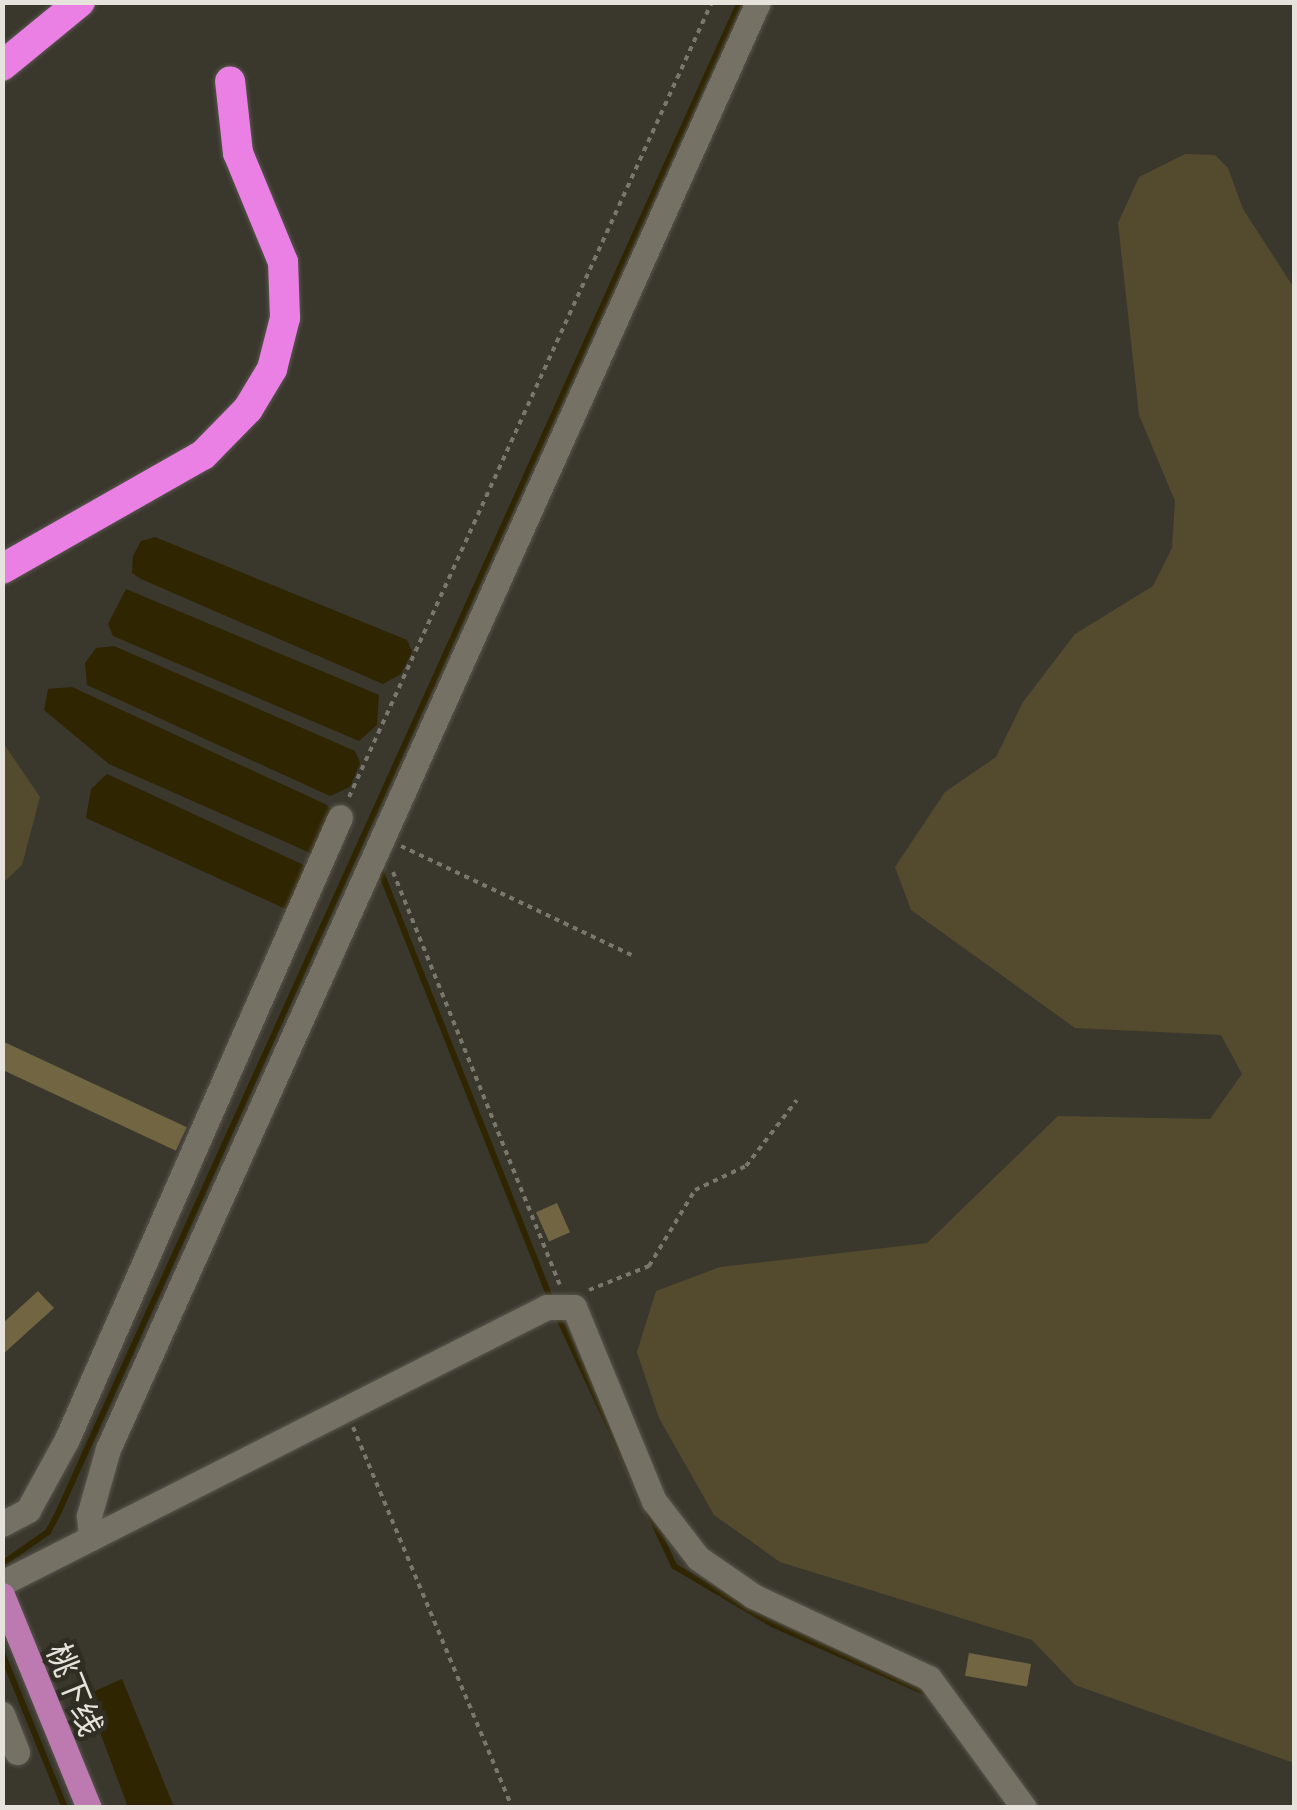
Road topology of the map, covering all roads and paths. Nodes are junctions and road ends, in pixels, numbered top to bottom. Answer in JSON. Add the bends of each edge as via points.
{"nodes":[{"id":1,"x":80,"y":2,"type":"edge"},
{"id":2,"x":712,"y":2,"type":"edge"},
{"id":3,"x":758,"y":2,"type":"edge"},
{"id":4,"x":2,"y":66,"type":"edge"},
{"id":5,"x":230,"y":81,"type":"dead end"},
{"id":6,"x":2,"y":570,"type":"edge"},
{"id":7,"x":340,"y":817,"type":"joint"},
{"id":8,"x":378,"y":835,"type":"junction"},
{"id":9,"x":632,"y":955,"type":"dead end"},
{"id":10,"x":797,"y":1100,"type":"dead end"},
{"id":11,"x":574,"y":1307,"type":"junction"},
{"id":12,"x":346,"y":1409,"type":"junction"},
{"id":13,"x":2,"y":1524,"type":"edge"},
{"id":14,"x":91,"y":1538,"type":"junction"},
{"id":15,"x":2,"y":1583,"type":"edge"},
{"id":16,"x":2,"y":1595,"type":"edge"},
{"id":17,"x":2,"y":1714,"type":"edge"},
{"id":18,"x":17,"y":1752,"type":"dead end"},
{"id":19,"x":89,"y":1808,"type":"edge"},
{"id":20,"x":512,"y":1808,"type":"edge"},
{"id":21,"x":1024,"y":1808,"type":"edge"}],
"edges":[{"from":1,"to":4,"type":"highway"},
{"from":2,"to":7,"type":"path"},
{"from":3,"to":8,"type":"street"},
{"from":5,"to":6,"type":"highway","via":[[238,153],[283,262],[285,318],[272,369],[248,409],[203,454]]},
{"from":7,"to":13,"type":"street","via":[[67,1439],[28,1510]]},
{"from":8,"to":9,"type":"path"},
{"from":8,"to":11,"type":"path"},
{"from":8,"to":14,"type":"street","via":[[108,1449]]},
{"from":10,"to":11,"type":"path","via":[[746,1166],[696,1190],[649,1266],[623,1282],[594,1284]]},
{"from":11,"to":12,"type":"street","via":[[546,1307]]},
{"from":11,"to":21,"type":"street","via":[[654,1500],[698,1558],[753,1596],[929,1678]]},
{"from":12,"to":14,"type":"street"},
{"from":12,"to":20,"type":"path"},
{"from":14,"to":15,"type":"street"},
{"from":16,"to":19,"type":"main road","name":"桃下线"},
{"from":17,"to":18,"type":"street"}]}
